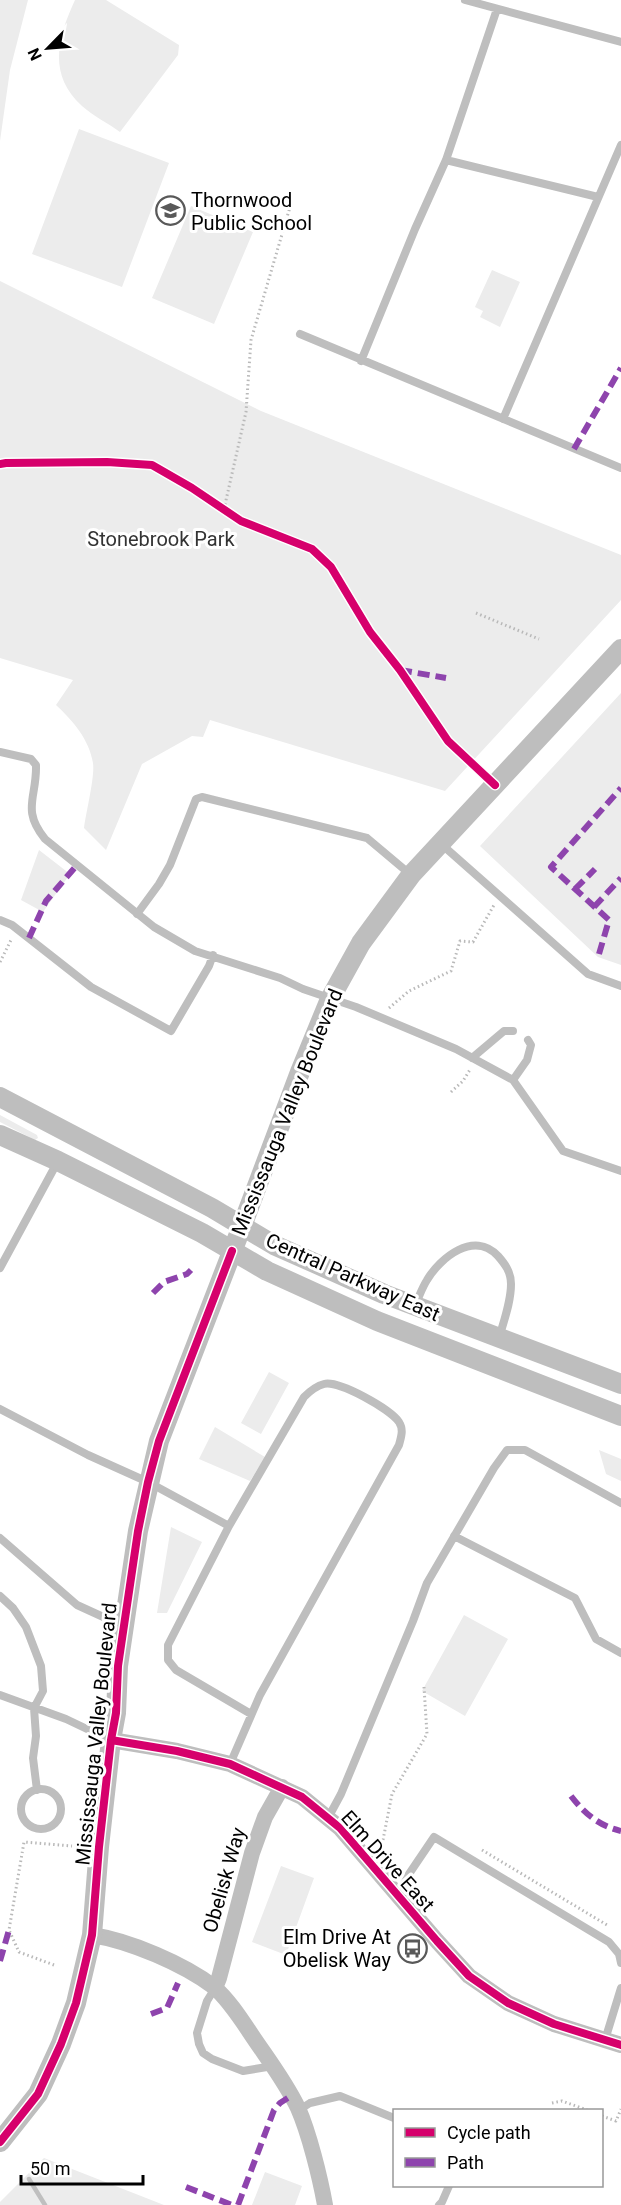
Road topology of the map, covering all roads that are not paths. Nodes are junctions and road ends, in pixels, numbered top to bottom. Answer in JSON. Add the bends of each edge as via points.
{"nodes":[{"id":1,"x":465,"y":0,"type":"edge"},
{"id":2,"x":497,"y":9,"type":"junction"},
{"id":3,"x":621,"y":42,"type":"edge"},
{"id":4,"x":621,"y":145,"type":"edge"},
{"id":5,"x":446,"y":160,"type":"junction"},
{"id":6,"x":598,"y":197,"type":"junction"},
{"id":7,"x":300,"y":334,"type":"dead end"},
{"id":8,"x":361,"y":360,"type":"junction"},
{"id":9,"x":503,"y":419,"type":"junction"},
{"id":10,"x":621,"y":468,"type":"edge"},
{"id":11,"x":621,"y":649,"type":"edge"},
{"id":12,"x":0,"y":752,"type":"edge"},
{"id":13,"x":440,"y":843,"type":"junction"},
{"id":14,"x":411,"y":875,"type":"junction"},
{"id":15,"x":137,"y":914,"type":"junction"},
{"id":16,"x":0,"y":920,"type":"edge"},
{"id":17,"x":213,"y":955,"type":"junction"},
{"id":18,"x":621,"y":986,"type":"edge"},
{"id":19,"x":330,"y":999,"type":"junction"},
{"id":20,"x":513,"y":1031,"type":"dead end"},
{"id":21,"x":528,"y":1040,"type":"dead end"},
{"id":22,"x":474,"y":1059,"type":"junction"},
{"id":23,"x":513,"y":1080,"type":"junction"},
{"id":24,"x":0,"y":1097,"type":"edge"},
{"id":25,"x":0,"y":1135,"type":"edge"},
{"id":26,"x":58,"y":1161,"type":"junction"},
{"id":27,"x":621,"y":1171,"type":"edge"},
{"id":28,"x":242,"y":1226,"type":"junction"},
{"id":29,"x":232,"y":1251,"type":"junction"},
{"id":30,"x":0,"y":1268,"type":"edge"},
{"id":31,"x":415,"y":1306,"type":"junction"},
{"id":32,"x":499,"y":1338,"type":"junction"},
{"id":33,"x":621,"y":1384,"type":"edge"},
{"id":34,"x":0,"y":1409,"type":"edge"},
{"id":35,"x":621,"y":1416,"type":"edge"},
{"id":36,"x":148,"y":1482,"type":"junction"},
{"id":37,"x":621,"y":1503,"type":"edge"},
{"id":38,"x":230,"y":1526,"type":"junction"},
{"id":39,"x":454,"y":1536,"type":"junction"},
{"id":40,"x":0,"y":1538,"type":"edge"},
{"id":41,"x":0,"y":1596,"type":"edge"},
{"id":42,"x":124,"y":1626,"type":"junction"},
{"id":43,"x":621,"y":1653,"type":"edge"},
{"id":44,"x":0,"y":1695,"type":"edge"},
{"id":45,"x":34,"y":1708,"type":"junction"},
{"id":46,"x":251,"y":1714,"type":"junction"},
{"id":47,"x":111,"y":1740,"type":"junction"},
{"id":48,"x":230,"y":1764,"type":"junction"},
{"id":49,"x":282,"y":1787,"type":"junction"},
{"id":50,"x":37,"y":1790,"type":"junction"},
{"id":51,"x":328,"y":1818,"type":"junction"},
{"id":52,"x":398,"y":1896,"type":"junction"},
{"id":53,"x":92,"y":1935,"type":"junction"},
{"id":54,"x":621,"y":1963,"type":"edge"},
{"id":55,"x":215,"y":1988,"type":"junction"},
{"id":56,"x":621,"y":1988,"type":"edge"},
{"id":57,"x":613,"y":2042,"type":"edge"},
{"id":58,"x":273,"y":2066,"type":"junction"},
{"id":59,"x":298,"y":2110,"type":"junction"},
{"id":60,"x":393,"y":2118,"type":"edge"},
{"id":61,"x":0,"y":2142,"type":"edge"},
{"id":62,"x":449,"y":2187,"type":"edge"},
{"id":63,"x":325,"y":2205,"type":"edge"},
{"id":64,"x":439,"y":2205,"type":"edge"}],
"edges":[{"from":1,"to":2,"type":"lane"},
{"from":2,"to":3,"type":"lane"},
{"from":2,"to":5,"type":"lane"},
{"from":4,"to":6,"type":"lane"},
{"from":5,"to":6,"type":"lane"},
{"from":5,"to":8,"type":"lane"},
{"from":6,"to":9,"type":"lane"},
{"from":7,"to":8,"type":"lane"},
{"from":8,"to":9,"type":"lane"},
{"from":9,"to":10,"type":"lane"},
{"from":11,"to":13,"type":"street","name":"Mississauga Valley Boulevard"},
{"from":12,"to":15,"type":"lane","via":[[30,759],[36,765],[31,807],[34,826]]},
{"from":13,"to":14,"type":"street","name":"Mississauga Valley Boulevard"},
{"from":13,"to":18,"type":"lane","via":[[588,974]]},
{"from":14,"to":15,"type":"lane","via":[[367,838],[202,797],[196,798],[170,865]]},
{"from":14,"to":19,"type":"street","name":"Mississauga Valley Boulevard","via":[[361,943]]},
{"from":15,"to":17,"type":"lane","via":[[172,939]]},
{"from":16,"to":17,"type":"lane","via":[[16,928],[91,987],[171,1031]]},
{"from":17,"to":19,"type":"lane"},
{"from":19,"to":22,"type":"lane"},
{"from":19,"to":28,"type":"street","name":"Mississauga Valley Boulevard"},
{"from":20,"to":22,"type":"lane","via":[[504,1031]]},
{"from":21,"to":23,"type":"lane","via":[[531,1045],[527,1060]]},
{"from":22,"to":23,"type":"lane"},
{"from":23,"to":27,"type":"lane","via":[[563,1151]]},
{"from":24,"to":28,"type":"street","name":"Central Parkway East"},
{"from":25,"to":26,"type":"street","name":"Central Parkway East"},
{"from":26,"to":29,"type":"street","name":"Central Parkway East"},
{"from":26,"to":30,"type":"lane"},
{"from":28,"to":29,"type":"street","name":"Mississauga Valley Boulevard"},
{"from":28,"to":31,"type":"street","name":"Central Parkway East","via":[[274,1245]]},
{"from":29,"to":35,"type":"street","name":"Central Parkway East","via":[[378,1321]]},
{"from":29,"to":36,"type":"street","name":"Mississauga Valley Boulevard","via":[[159,1441]]},
{"from":31,"to":32,"type":"street","name":"Central Parkway East"},
{"from":31,"to":32,"type":"lane","via":[[428,1278],[450,1254],[468,1245],[481,1245],[508,1268],[511,1283]]},
{"from":32,"to":33,"type":"street","name":"Central Parkway East"},
{"from":34,"to":36,"type":"lane"},
{"from":36,"to":38,"type":"lane"},
{"from":36,"to":42,"type":"street","name":"Mississauga Valley Boulevard"},
{"from":37,"to":39,"type":"lane","via":[[525,1450],[507,1450]]},
{"from":38,"to":46,"type":"lane","via":[[168,1645],[168,1660],[176,1670]]},
{"from":38,"to":46,"type":"lane","via":[[312,1389],[325,1383],[341,1385],[390,1413],[400,1424],[399,1445]]},
{"from":39,"to":43,"type":"lane","via":[[575,1598],[596,1639]]},
{"from":39,"to":51,"type":"lane","via":[[427,1583]]},
{"from":40,"to":42,"type":"lane","via":[[76,1605]]},
{"from":41,"to":45,"type":"lane","via":[[26,1627],[41,1666],[43,1691]]},
{"from":42,"to":47,"type":"street","name":"Mississauga Valley Boulevard"},
{"from":44,"to":45,"type":"lane"},
{"from":45,"to":47,"type":"lane"},
{"from":45,"to":50,"type":"lane"},
{"from":46,"to":48,"type":"lane"},
{"from":47,"to":48,"type":"street","name":"Elm Drive East","via":[[177,1750]]},
{"from":47,"to":53,"type":"street","name":"Mississauga Valley Boulevard"},
{"from":48,"to":49,"type":"street","name":"Elm Drive East"},
{"from":49,"to":51,"type":"street","name":"Elm Drive East"},
{"from":49,"to":55,"type":"street","name":"Obelisk Way","via":[[265,1817],[252,1853]]},
{"from":50,"to":50,"type":"lane","via":[[29,1793],[21,1808],[22,1816],[42,1830],[57,1823],[62,1807],[53,1793]]},
{"from":51,"to":52,"type":"street","name":"Elm Drive East"},
{"from":52,"to":54,"type":"lane","via":[[434,1837],[609,1942]]},
{"from":52,"to":57,"type":"street","name":"Elm Drive East","via":[[470,1976],[508,2003],[554,2024]]},
{"from":53,"to":55,"type":"street","via":[[128,1943]]},
{"from":53,"to":61,"type":"street","name":"Mississauga Valley Boulevard","via":[[76,2003],[61,2044],[38,2094]]},
{"from":55,"to":58,"type":"street"},
{"from":55,"to":58,"type":"lane","via":[[197,2032],[203,2053],[243,2070]]},
{"from":56,"to":57,"type":"lane"},
{"from":58,"to":59,"type":"street"},
{"from":59,"to":60,"type":"lane","via":[[340,2096]]},
{"from":59,"to":63,"type":"street"},
{"from":62,"to":64,"type":"lane"}]}
